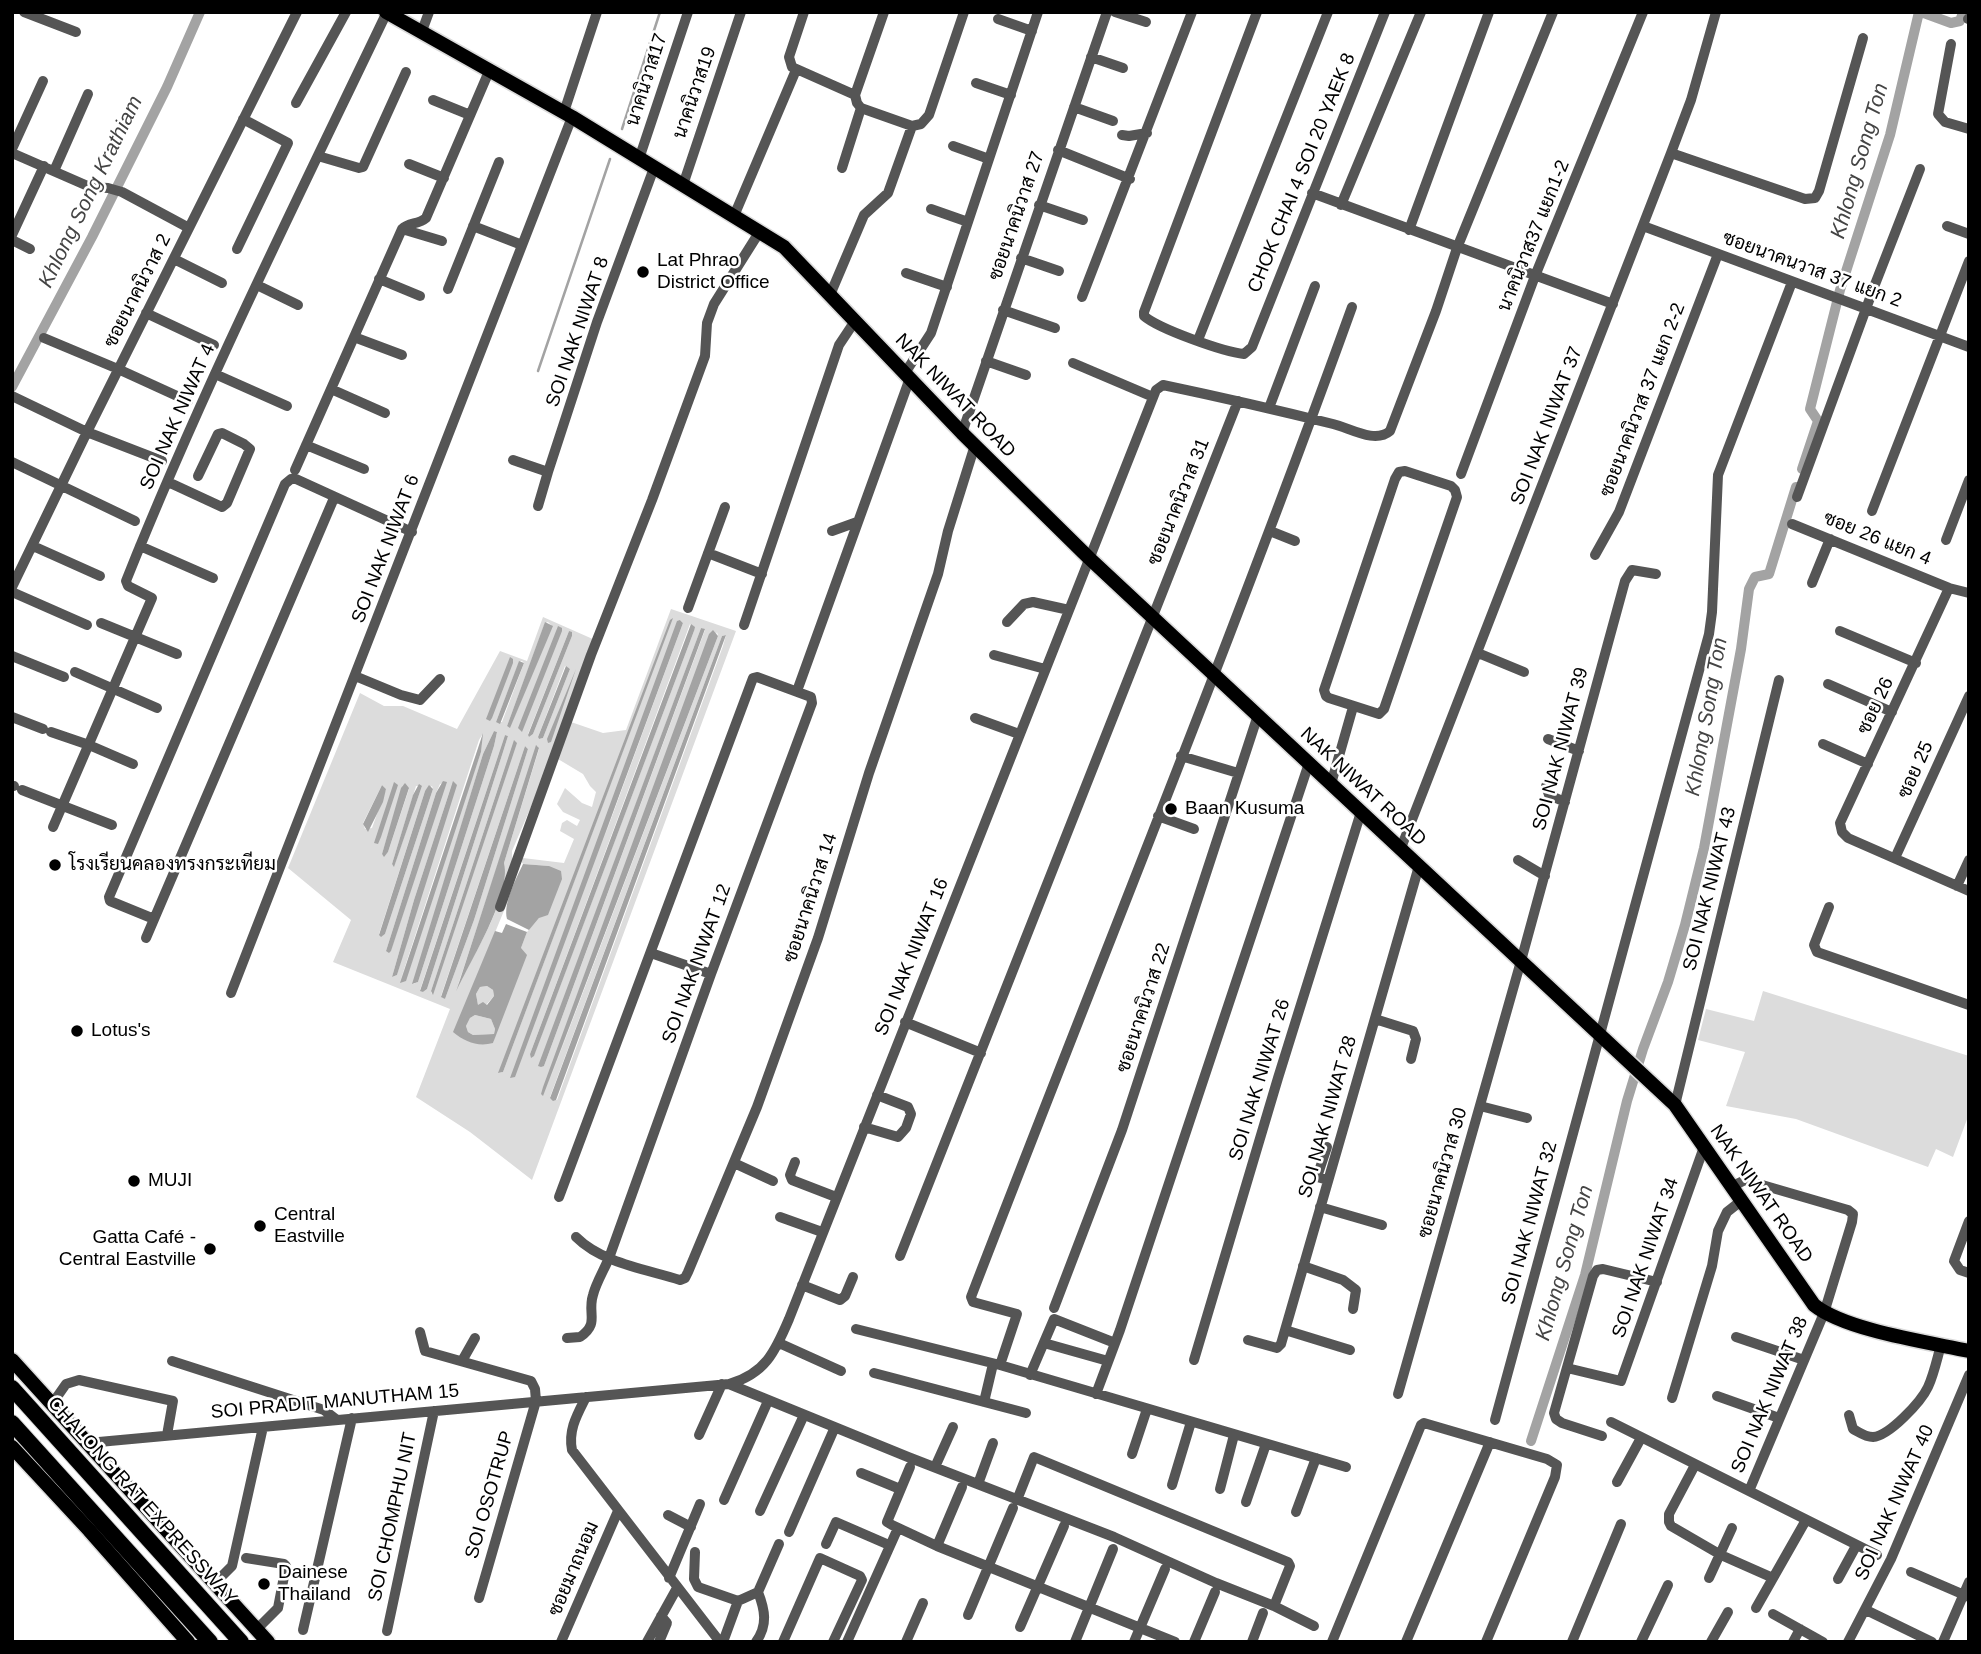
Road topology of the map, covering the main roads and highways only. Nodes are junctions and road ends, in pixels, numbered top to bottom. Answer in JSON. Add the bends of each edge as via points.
{"nodes":[{"id":1,"x":387,"y":12,"type":"edge"},
{"id":2,"x":1969,"y":1351,"type":"edge"},
{"id":3,"x":12,"y":1360,"type":"edge"},
{"id":4,"x":12,"y":1388,"type":"edge"},
{"id":5,"x":12,"y":1423,"type":"edge"},
{"id":6,"x":13,"y":1449,"type":"edge"},
{"id":7,"x":188,"y":1642,"type":"edge"},
{"id":8,"x":210,"y":1642,"type":"edge"},
{"id":9,"x":241,"y":1642,"type":"edge"},
{"id":10,"x":268,"y":1642,"type":"edge"}],
"edges":[{"from":1,"to":2,"type":"main road","name":"NAK NIWAT ROAD","via":[[568,114],[784,247],[1089,558],[1675,1105],[1814,1305],[1845,1322]]},
{"from":3,"to":10,"type":"main road"},
{"from":4,"to":9,"type":"highway","name":"CHALONG RAT EXPRESSWAY"},
{"from":5,"to":8,"type":"highway"},
{"from":6,"to":7,"type":"main road"}]}
